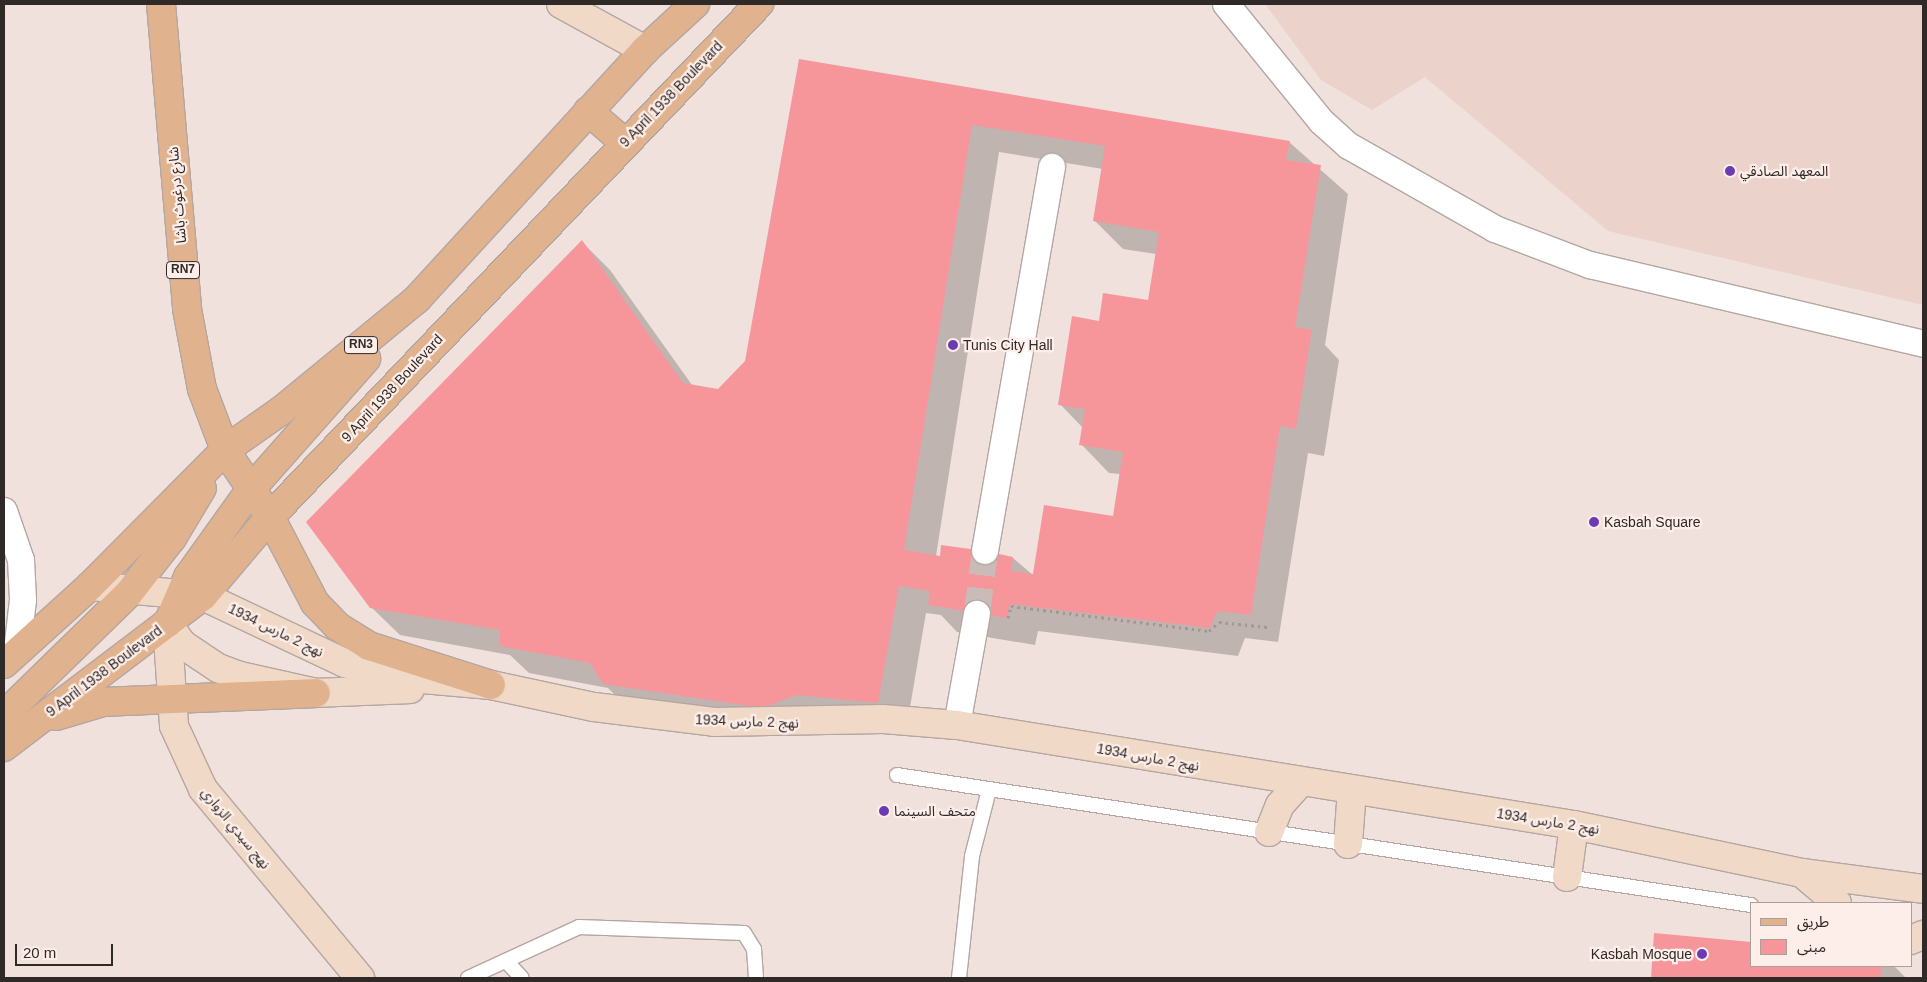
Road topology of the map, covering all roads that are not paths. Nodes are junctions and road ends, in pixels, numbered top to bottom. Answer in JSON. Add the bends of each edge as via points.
{"nodes":[{"id":1,"x":161,"y":4,"type":"edge"},
{"id":2,"x":561,"y":4,"type":"edge"},
{"id":3,"x":696,"y":4,"type":"edge"},
{"id":4,"x":759,"y":4,"type":"edge"},
{"id":5,"x":1226,"y":4,"type":"edge"},
{"id":6,"x":645,"y":50,"type":"junction"},
{"id":7,"x":588,"y":111,"type":"junction"},
{"id":8,"x":624,"y":142,"type":"junction"},
{"id":9,"x":1052,"y":167,"type":"dead end"},
{"id":10,"x":417,"y":299,"type":"junction"},
{"id":11,"x":1923,"y":344,"type":"edge"},
{"id":12,"x":225,"y":450,"type":"junction"},
{"id":13,"x":251,"y":489,"type":"junction"},
{"id":14,"x":4,"y":511,"type":"edge"},
{"id":15,"x":270,"y":517,"type":"junction"},
{"id":16,"x":985,"y":551,"type":"tunnel mouth"},
{"id":17,"x":90,"y":586,"type":"junction"},
{"id":18,"x":129,"y":593,"type":"junction"},
{"id":19,"x":191,"y":595,"type":"junction"},
{"id":20,"x":977,"y":616,"type":"tunnel mouth"},
{"id":21,"x":167,"y":623,"type":"junction"},
{"id":22,"x":11,"y":658,"type":"edge"},
{"id":23,"x":491,"y":685,"type":"junction"},
{"id":24,"x":316,"y":693,"type":"junction"},
{"id":25,"x":169,"y":697,"type":"junction"},
{"id":26,"x":4,"y":716,"type":"edge"},
{"id":27,"x":38,"y":722,"type":"junction"},
{"id":28,"x":957,"y":725,"type":"junction"},
{"id":29,"x":4,"y":747,"type":"edge"},
{"id":30,"x":897,"y":775,"type":"dead end"},
{"id":31,"x":1300,"y":783,"type":"junction"},
{"id":32,"x":989,"y":790,"type":"junction"},
{"id":33,"x":1352,"y":790,"type":"junction"},
{"id":34,"x":1574,"y":825,"type":"junction"},
{"id":35,"x":1269,"y":832,"type":"junction"},
{"id":36,"x":1348,"y":844,"type":"junction"},
{"id":37,"x":1802,"y":873,"type":"junction"},
{"id":38,"x":1568,"y":877,"type":"junction"},
{"id":39,"x":1923,"y":889,"type":"edge"},
{"id":40,"x":1836,"y":902,"type":"edge"},
{"id":41,"x":1750,"y":905,"type":"edge"},
{"id":42,"x":1923,"y":935,"type":"edge"},
{"id":43,"x":1912,"y":941,"type":"edge"},
{"id":44,"x":1912,"y":943,"type":"edge"},
{"id":45,"x":1923,"y":949,"type":"edge"},
{"id":46,"x":506,"y":961,"type":"junction"},
{"id":47,"x":360,"y":978,"type":"edge"},
{"id":48,"x":468,"y":978,"type":"edge"},
{"id":49,"x":522,"y":978,"type":"edge"},
{"id":50,"x":756,"y":978,"type":"edge"},
{"id":51,"x":959,"y":978,"type":"edge"}],
"edges":[{"from":1,"to":12,"type":"main road","name":"شارع درغوث باشا","number":"RN7","via":[[187,309],[202,389]]},
{"from":2,"to":6,"type":"main road"},
{"from":3,"to":6,"type":"main road","number":"RN3"},
{"from":4,"to":8,"type":"main road","name":"9 April 1938 Boulevard"},
{"from":5,"to":11,"type":"street","via":[[1322,122],[1349,146],[1495,230],[1590,266]]},
{"from":6,"to":7,"type":"main road","number":"RN3"},
{"from":7,"to":8,"type":"main road"},
{"from":7,"to":10,"type":"main road","number":"RN3"},
{"from":8,"to":15,"type":"main road","name":"9 April 1938 Boulevard"},
{"from":9,"to":16,"type":"street"},
{"from":10,"to":12,"type":"main road","number":"RN3","via":[[282,410]]},
{"from":10,"to":13,"type":"main road"},
{"from":12,"to":13,"type":"main road","name":"شارع درغوث باشا","number":"RN7"},
{"from":12,"to":17,"type":"main road","number":"RN3"},
{"from":12,"to":18,"type":"main road","via":[[172,538]]},
{"from":13,"to":15,"type":"main road","name":"شارع درغوث باشا","number":"RN7"},
{"from":13,"to":19,"type":"main road"},
{"from":14,"to":22,"type":"street","via":[[21,560],[23,600]]},
{"from":15,"to":19,"type":"main road","name":"9 April 1938 Boulevard"},
{"from":15,"to":23,"type":"main road","name":"شارع درغوث باشا","via":[[315,602],[350,636],[421,666]]},
{"from":17,"to":18,"type":"main road","name":"نهج 2 مارس 1934"},
{"from":17,"to":22,"type":"main road","number":"RN3"},
{"from":18,"to":19,"type":"main road","name":"نهج 2 مارس 1934"},
{"from":18,"to":26,"type":"main road"},
{"from":19,"to":21,"type":"main road"},
{"from":19,"to":23,"type":"main road","name":"نهج 2 مارس 1934","via":[[345,663],[411,678]]},
{"from":20,"to":28,"type":"street"},
{"from":21,"to":24,"type":"main road","name":"نهج 2 مارس 1934","via":[[182,644],[218,668]]},
{"from":21,"to":25,"type":"main road","name":"نهج سيدي الزواري"},
{"from":21,"to":27,"type":"main road","name":"9 April 1938 Boulevard"},
{"from":23,"to":24,"type":"main road","name":"نهج 2 مارس 1934"},
{"from":23,"to":28,"type":"main road","name":"نهج 2 مارس 1934","via":[[594,707],[714,722],[883,719]]},
{"from":24,"to":25,"type":"main road"},
{"from":25,"to":27,"type":"main road","via":[[103,702]]},
{"from":25,"to":47,"type":"main road","name":"نهج سيدي الزواري","via":[[184,754],[203,789]]},
{"from":27,"to":29,"type":"main road","name":"9 April 1938 Boulevard"},
{"from":28,"to":31,"type":"main road","name":"نهج 2 مارس 1934"},
{"from":30,"to":32,"type":"lane"},
{"from":31,"to":33,"type":"main road","name":"نهج 2 مارس 1934"},
{"from":31,"to":35,"type":"main road","via":[[1280,805]]},
{"from":32,"to":35,"type":"lane"},
{"from":32,"to":51,"type":"lane","via":[[972,856]]},
{"from":33,"to":34,"type":"main road","name":"نهج 2 مارس 1934"},
{"from":33,"to":36,"type":"main road"},
{"from":34,"to":37,"type":"main road","name":"نهج 2 مارس 1934"},
{"from":34,"to":38,"type":"main road"},
{"from":35,"to":36,"type":"lane"},
{"from":36,"to":38,"type":"lane"},
{"from":37,"to":39,"type":"main road","name":"نهج 2 مارس 1934"},
{"from":37,"to":40,"type":"main road","name":"نهج 2 مارس 1934"},
{"from":38,"to":41,"type":"lane"},
{"from":42,"to":43,"type":"main road"},
{"from":44,"to":45,"type":"main road"},
{"from":46,"to":48,"type":"lane"},
{"from":46,"to":49,"type":"lane"},
{"from":46,"to":50,"type":"lane","via":[[579,927],[744,933],[754,949]]}]}
